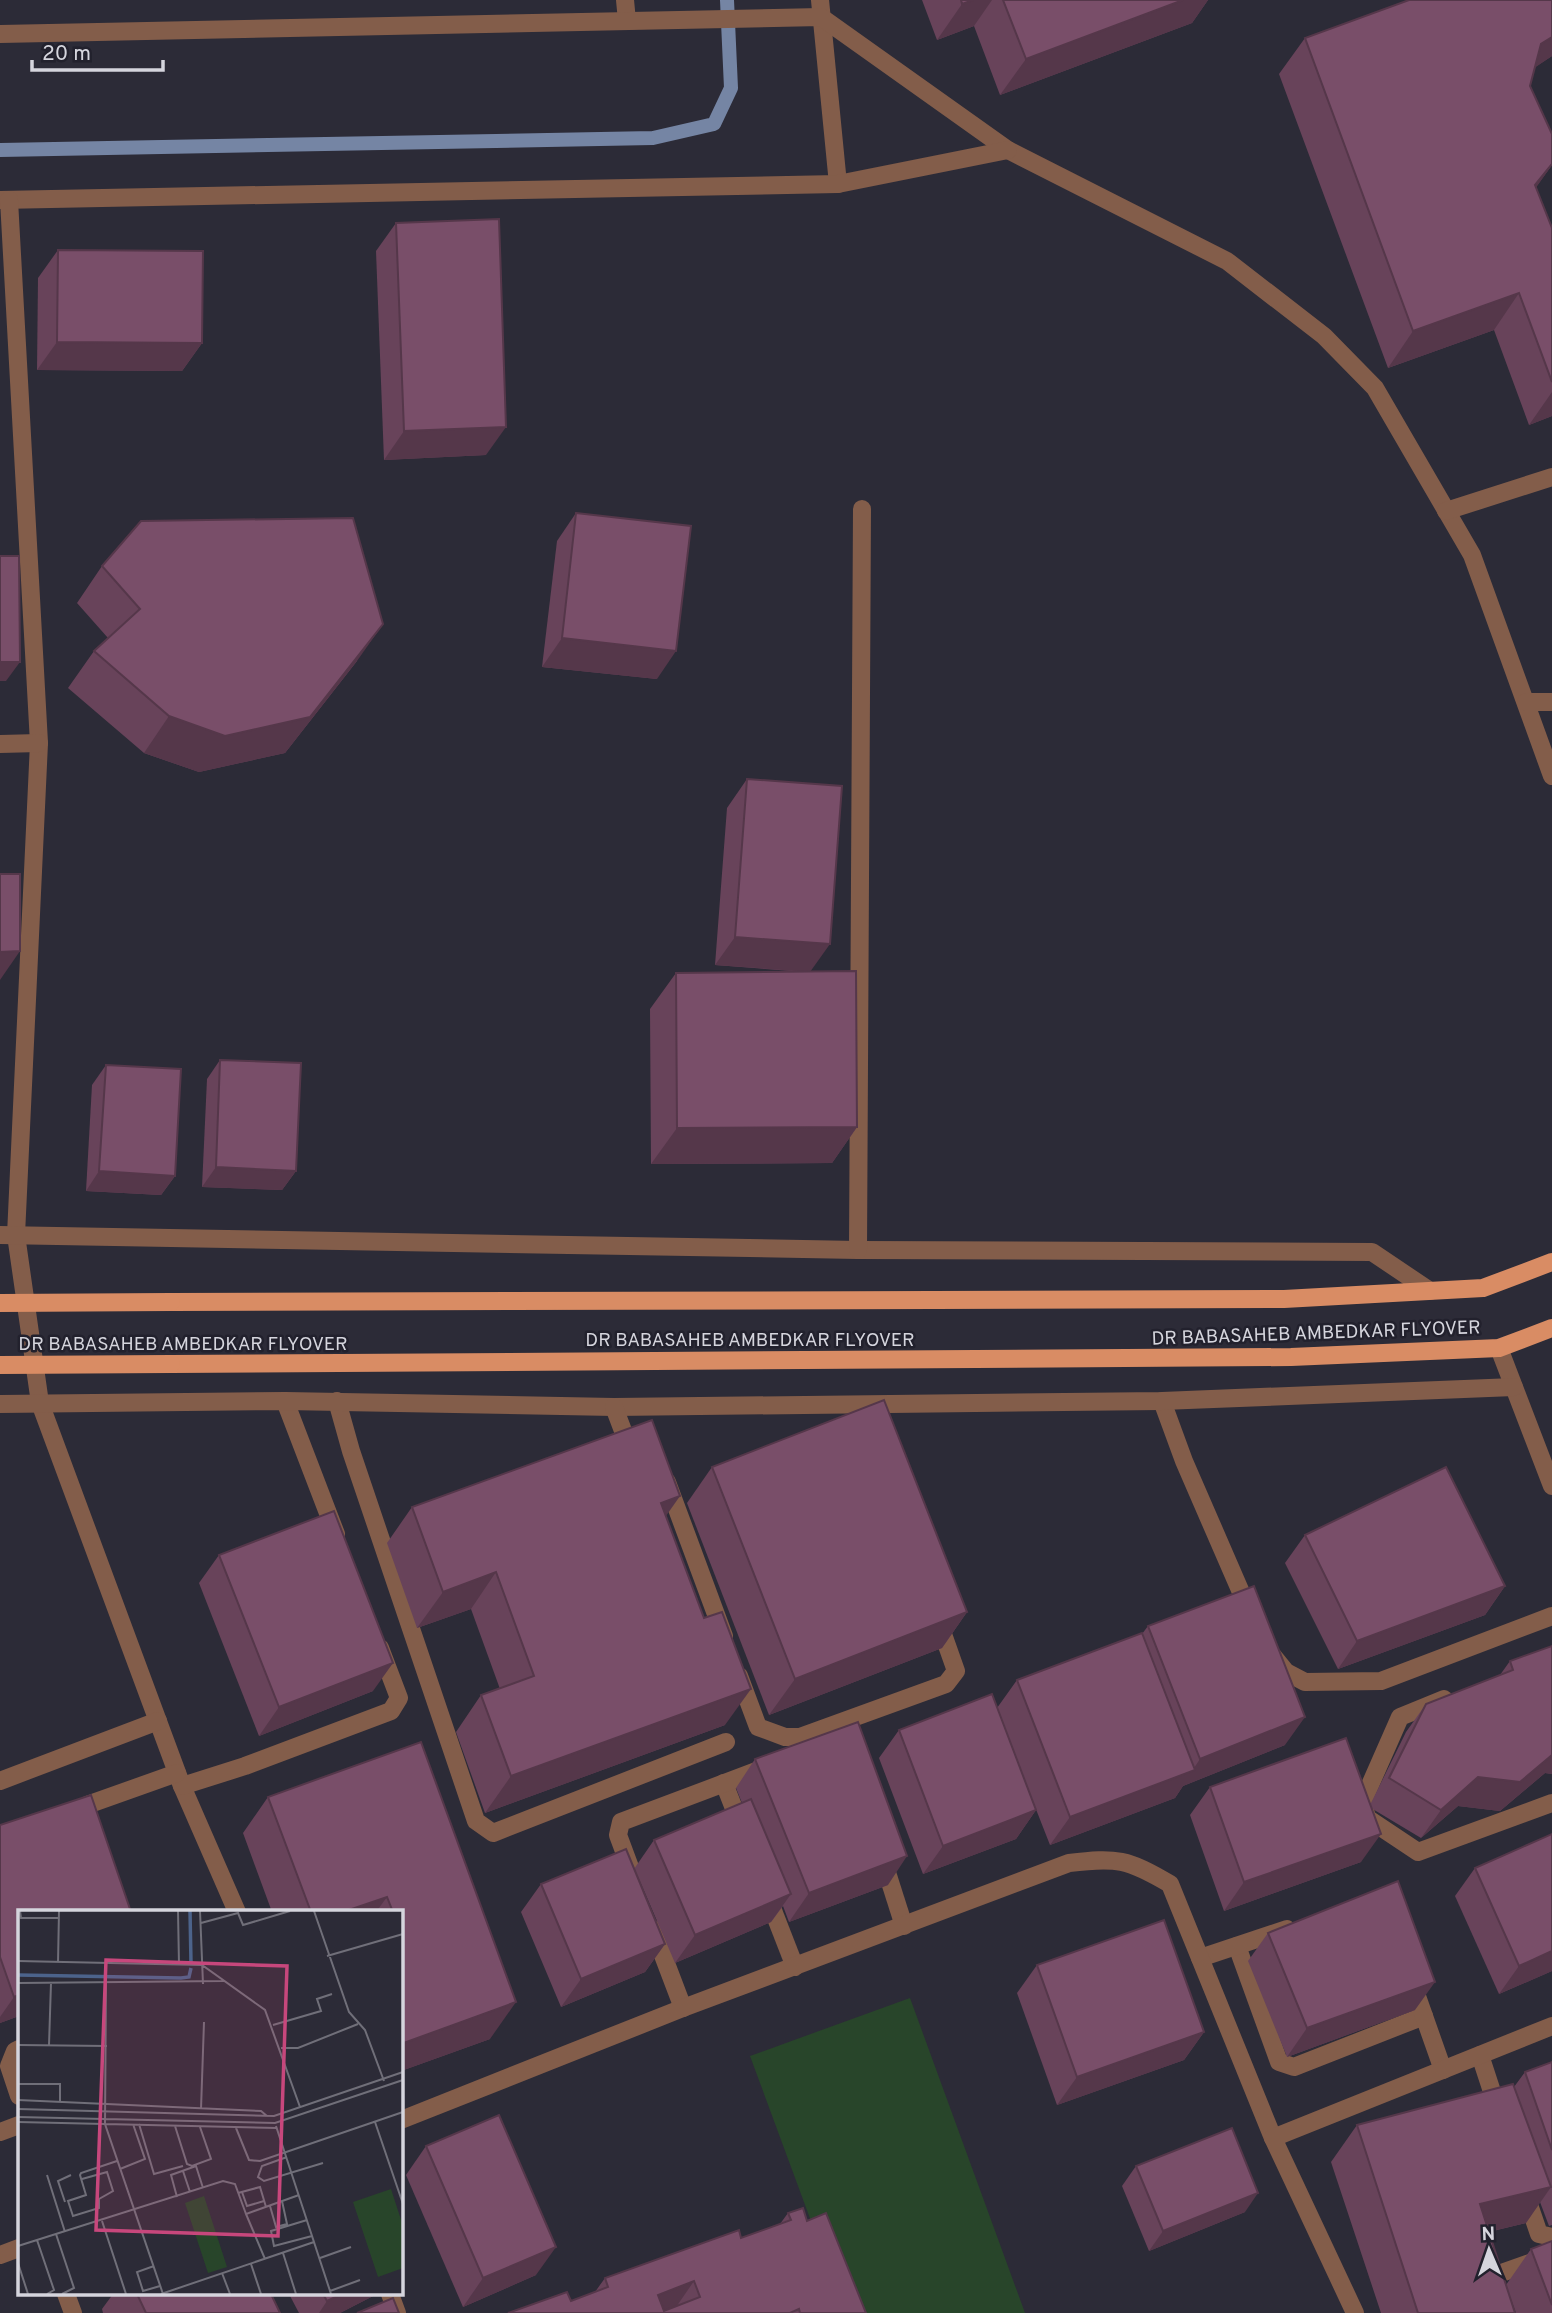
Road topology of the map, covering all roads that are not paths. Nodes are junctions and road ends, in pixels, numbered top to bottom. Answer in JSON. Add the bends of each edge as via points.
{"nodes":[{"id":1,"x":625,"y":0,"type":"edge"},
{"id":2,"x":820,"y":9,"type":"edge"},
{"id":3,"x":627,"y":21,"type":"junction"},
{"id":4,"x":0,"y":34,"type":"edge"},
{"id":5,"x":1008,"y":150,"type":"junction"},
{"id":6,"x":838,"y":184,"type":"junction"},
{"id":7,"x":4,"y":200,"type":"edge"},
{"id":8,"x":1552,"y":477,"type":"edge"},
{"id":9,"x":862,"y":509,"type":"dead end"},
{"id":10,"x":1446,"y":511,"type":"junction"},
{"id":11,"x":1526,"y":702,"type":"junction"},
{"id":12,"x":1552,"y":702,"type":"edge"},
{"id":13,"x":39,"y":743,"type":"junction"},
{"id":14,"x":0,"y":744,"type":"edge"},
{"id":15,"x":1552,"y":776,"type":"edge"},
{"id":16,"x":8,"y":1235,"type":"edge"},
{"id":17,"x":858,"y":1250,"type":"junction"},
{"id":18,"x":1552,"y":1262,"type":"edge"},
{"id":19,"x":1430,"y":1291,"type":"junction"},
{"id":20,"x":0,"y":1303,"type":"edge"},
{"id":21,"x":1552,"y":1328,"type":"edge"},
{"id":22,"x":1499,"y":1348,"type":"junction"},
{"id":23,"x":0,"y":1366,"type":"edge"},
{"id":24,"x":1514,"y":1387,"type":"junction"},
{"id":25,"x":285,"y":1401,"type":"junction"},
{"id":26,"x":337,"y":1401,"type":"junction"},
{"id":27,"x":1162,"y":1401,"type":"junction"},
{"id":28,"x":40,"y":1403,"type":"junction"},
{"id":29,"x":0,"y":1404,"type":"edge"},
{"id":30,"x":858,"y":1405,"type":"junction"},
{"id":31,"x":614,"y":1407,"type":"junction"},
{"id":32,"x":866,"y":1424,"type":"edge"},
{"id":33,"x":638,"y":1471,"type":"edge"},
{"id":34,"x":663,"y":1471,"type":"edge"},
{"id":35,"x":1552,"y":1486,"type":"edge"},
{"id":36,"x":340,"y":1545,"type":"edge"},
{"id":37,"x":933,"y":1608,"type":"edge"},
{"id":38,"x":1552,"y":1616,"type":"edge"},
{"id":39,"x":374,"y":1634,"type":"edge"},
{"id":40,"x":1459,"y":1693,"type":"edge"},
{"id":41,"x":158,"y":1721,"type":"junction"},
{"id":42,"x":836,"y":1741,"type":"edge"},
{"id":43,"x":726,"y":1742,"type":"dead end"},
{"id":44,"x":180,"y":1779,"type":"junction"},
{"id":45,"x":0,"y":1781,"type":"edge"},
{"id":46,"x":724,"y":1783,"type":"junction"},
{"id":47,"x":1552,"y":1803,"type":"edge"},
{"id":48,"x":80,"y":1813,"type":"edge"},
{"id":49,"x":878,"y":1847,"type":"edge"},
{"id":50,"x":749,"y":1848,"type":"edge"},
{"id":51,"x":759,"y":1873,"type":"edge"},
{"id":52,"x":636,"y":1883,"type":"edge"},
{"id":53,"x":645,"y":1907,"type":"edge"},
{"id":54,"x":236,"y":1910,"type":"edge"},
{"id":55,"x":1300,"y":1925,"type":"edge"},
{"id":56,"x":904,"y":1926,"type":"junction"},
{"id":57,"x":1237,"y":1946,"type":"junction"},
{"id":58,"x":1200,"y":1958,"type":"junction"},
{"id":59,"x":1406,"y":1966,"type":"edge"},
{"id":60,"x":794,"y":1967,"type":"junction"},
{"id":61,"x":683,"y":2008,"type":"junction"},
{"id":62,"x":1424,"y":2016,"type":"junction"},
{"id":63,"x":1552,"y":2026,"type":"edge"},
{"id":64,"x":18,"y":2050,"type":"edge"},
{"id":65,"x":1480,"y":2055,"type":"junction"},
{"id":66,"x":1443,"y":2070,"type":"junction"},
{"id":67,"x":18,"y":2093,"type":"edge"},
{"id":68,"x":402,"y":2120,"type":"edge"},
{"id":69,"x":1503,"y":2124,"type":"edge"},
{"id":70,"x":18,"y":2125,"type":"edge"},
{"id":71,"x":0,"y":2132,"type":"edge"},
{"id":72,"x":1273,"y":2138,"type":"junction"},
{"id":73,"x":1519,"y":2173,"type":"edge"},
{"id":74,"x":1552,"y":2237,"type":"edge"},
{"id":75,"x":18,"y":2248,"type":"edge"},
{"id":76,"x":0,"y":2255,"type":"edge"},
{"id":77,"x":1552,"y":2255,"type":"edge"},
{"id":78,"x":67,"y":2296,"type":"edge"},
{"id":79,"x":391,"y":2296,"type":"edge"},
{"id":80,"x":73,"y":2313,"type":"edge"},
{"id":81,"x":397,"y":2313,"type":"edge"},
{"id":82,"x":1355,"y":2313,"type":"edge"},
{"id":83,"x":1498,"y":2313,"type":"edge"}],
"edges":[{"from":1,"to":3,"type":"street"},
{"from":2,"to":3,"type":"street","via":[[767,18]]},
{"from":2,"to":5,"type":"street"},
{"from":2,"to":6,"type":"street"},
{"from":3,"to":4,"type":"street"},
{"from":5,"to":6,"type":"street"},
{"from":5,"to":10,"type":"street","via":[[1227,261],[1324,336],[1375,388]]},
{"from":6,"to":7,"type":"street"},
{"from":7,"to":13,"type":"street"},
{"from":8,"to":10,"type":"street"},
{"from":9,"to":17,"type":"street"},
{"from":10,"to":11,"type":"street","via":[[1472,555]]},
{"from":11,"to":12,"type":"street"},
{"from":11,"to":15,"type":"street"},
{"from":13,"to":14,"type":"street"},
{"from":13,"to":16,"type":"street"},
{"from":16,"to":17,"type":"street"},
{"from":16,"to":28,"type":"street"},
{"from":17,"to":19,"type":"street","via":[[1372,1252]]},
{"from":18,"to":19,"type":"main road","name":"DR BABASAHEB AMBEDKAR FLYOVER","via":[[1483,1288]]},
{"from":19,"to":20,"type":"main road","name":"DR BABASAHEB AMBEDKAR FLYOVER","bridge":true,"via":[[1284,1299]]},
{"from":21,"to":22,"type":"main road","name":"DR BABASAHEB AMBEDKAR FLYOVER"},
{"from":22,"to":23,"type":"main road","name":"DR BABASAHEB AMBEDKAR FLYOVER","bridge":true,"via":[[1263,1357]]},
{"from":22,"to":24,"type":"street"},
{"from":24,"to":27,"type":"street"},
{"from":24,"to":35,"type":"street"},
{"from":25,"to":26,"type":"street"},
{"from":25,"to":28,"type":"street"},
{"from":25,"to":36,"type":"street"},
{"from":26,"to":31,"type":"street"},
{"from":26,"to":43,"type":"street","via":[[476,1821],[493,1833]]},
{"from":27,"to":30,"type":"street"},
{"from":27,"to":38,"type":"street","via":[[1257,1631],[1286,1672],[1305,1682],[1381,1681]]},
{"from":28,"to":29,"type":"street"},
{"from":28,"to":41,"type":"street"},
{"from":30,"to":31,"type":"street","via":[[641,1413]]},
{"from":30,"to":32,"type":"street"},
{"from":31,"to":33,"type":"street"},
{"from":34,"to":37,"type":"street","via":[[758,1727],[800,1737],[946,1684],[956,1671]]},
{"from":39,"to":44,"type":"street","via":[[399,1698],[390,1711],[244,1766]]},
{"from":40,"to":47,"type":"street","via":[[1400,1717],[1363,1801],[1367,1818],[1418,1852]]},
{"from":41,"to":44,"type":"street"},
{"from":41,"to":45,"type":"street"},
{"from":42,"to":46,"type":"street"},
{"from":44,"to":48,"type":"street"},
{"from":44,"to":54,"type":"street"},
{"from":46,"to":50,"type":"street"},
{"from":46,"to":52,"type":"street","via":[[621,1822],[618,1835]]},
{"from":49,"to":56,"type":"street"},
{"from":51,"to":60,"type":"street"},
{"from":53,"to":61,"type":"street"},
{"from":55,"to":57,"type":"street"},
{"from":56,"to":58,"type":"street","via":[[1069,1863],[1104,1859],[1138,1865],[1170,1884]]},
{"from":56,"to":60,"type":"street"},
{"from":57,"to":58,"type":"street"},
{"from":57,"to":62,"type":"street","via":[[1279,2062],[1294,2067]]},
{"from":58,"to":72,"type":"street"},
{"from":59,"to":62,"type":"street"},
{"from":60,"to":61,"type":"street"},
{"from":61,"to":68,"type":"street"},
{"from":62,"to":66,"type":"street"},
{"from":63,"to":65,"type":"street"},
{"from":64,"to":67,"type":"street","via":[[9,2066]]},
{"from":65,"to":66,"type":"street"},
{"from":65,"to":69,"type":"street"},
{"from":66,"to":72,"type":"street"},
{"from":70,"to":71,"type":"street"},
{"from":72,"to":82,"type":"street"},
{"from":73,"to":74,"type":"street","via":[[1538,2234]]},
{"from":75,"to":76,"type":"street"},
{"from":77,"to":83,"type":"street","via":[[1493,2276],[1489,2283]]},
{"from":78,"to":80,"type":"street"},
{"from":79,"to":81,"type":"street"}]}
